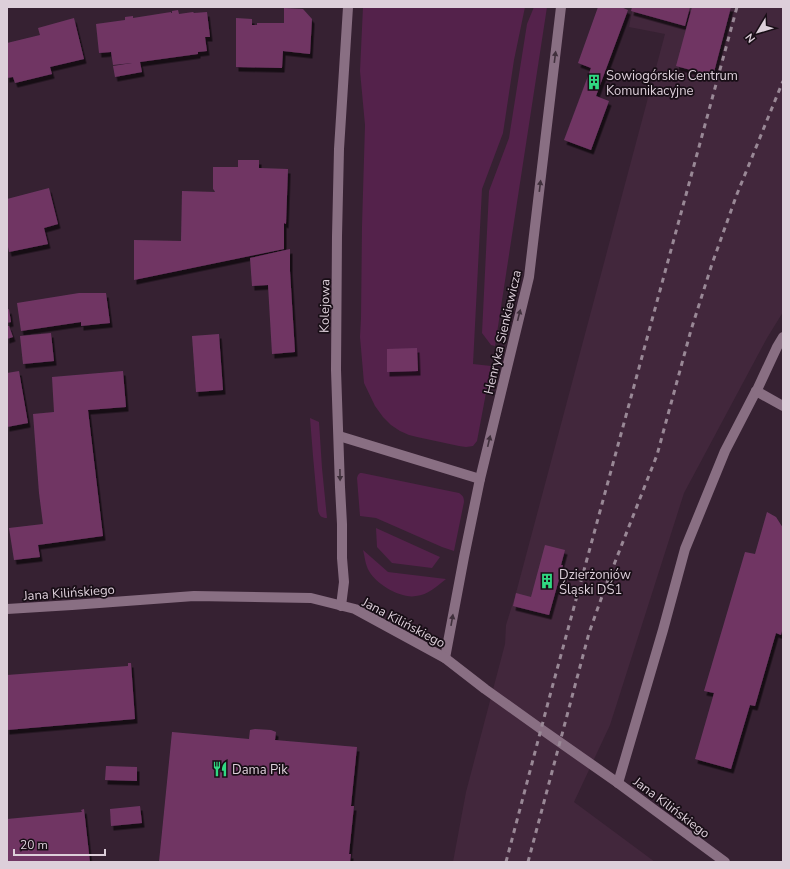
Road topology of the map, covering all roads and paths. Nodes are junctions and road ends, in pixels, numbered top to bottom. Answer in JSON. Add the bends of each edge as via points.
{"nodes":[{"id":1,"x":348,"y":7,"type":"edge"},
{"id":2,"x":561,"y":7,"type":"edge"},
{"id":3,"x":783,"y":337,"type":"edge"},
{"id":4,"x":756,"y":391,"type":"junction"},
{"id":5,"x":783,"y":406,"type":"edge"},
{"id":6,"x":339,"y":436,"type":"junction"},
{"id":7,"x":480,"y":479,"type":"junction"},
{"id":8,"x":341,"y":606,"type":"junction"},
{"id":9,"x":7,"y":609,"type":"edge"},
{"id":10,"x":445,"y":658,"type":"junction"},
{"id":11,"x":618,"y":782,"type":"junction"},
{"id":12,"x":725,"y":862,"type":"edge"}],
"edges":[{"from":1,"to":6,"type":"street","name":"Kolejowa","via":[[339,149],[336,370]]},
{"from":7,"to":2,"type":"street","name":"Henryka Sienkiewicza","one_way":true,"via":[[529,277]]},
{"from":3,"to":4,"type":"street"},
{"from":4,"to":5,"type":"street"},
{"from":4,"to":11,"type":"street","via":[[725,451],[685,548]]},
{"from":6,"to":7,"type":"street"},
{"from":6,"to":8,"type":"street","name":"Kolejowa","one_way":true,"via":[[344,582]]},
{"from":10,"to":7,"type":"street","name":"Henryka Sienkiewicza","one_way":true},
{"from":8,"to":9,"type":"street","name":"Jana Kilińskiego","via":[[311,598],[194,596]]},
{"from":8,"to":10,"type":"street","name":"Jana Kilińskiego","via":[[354,610]]},
{"from":10,"to":11,"type":"street","name":"Jana Kilińskiego"},
{"from":11,"to":12,"type":"street","name":"Jana Kilińskiego"}]}
